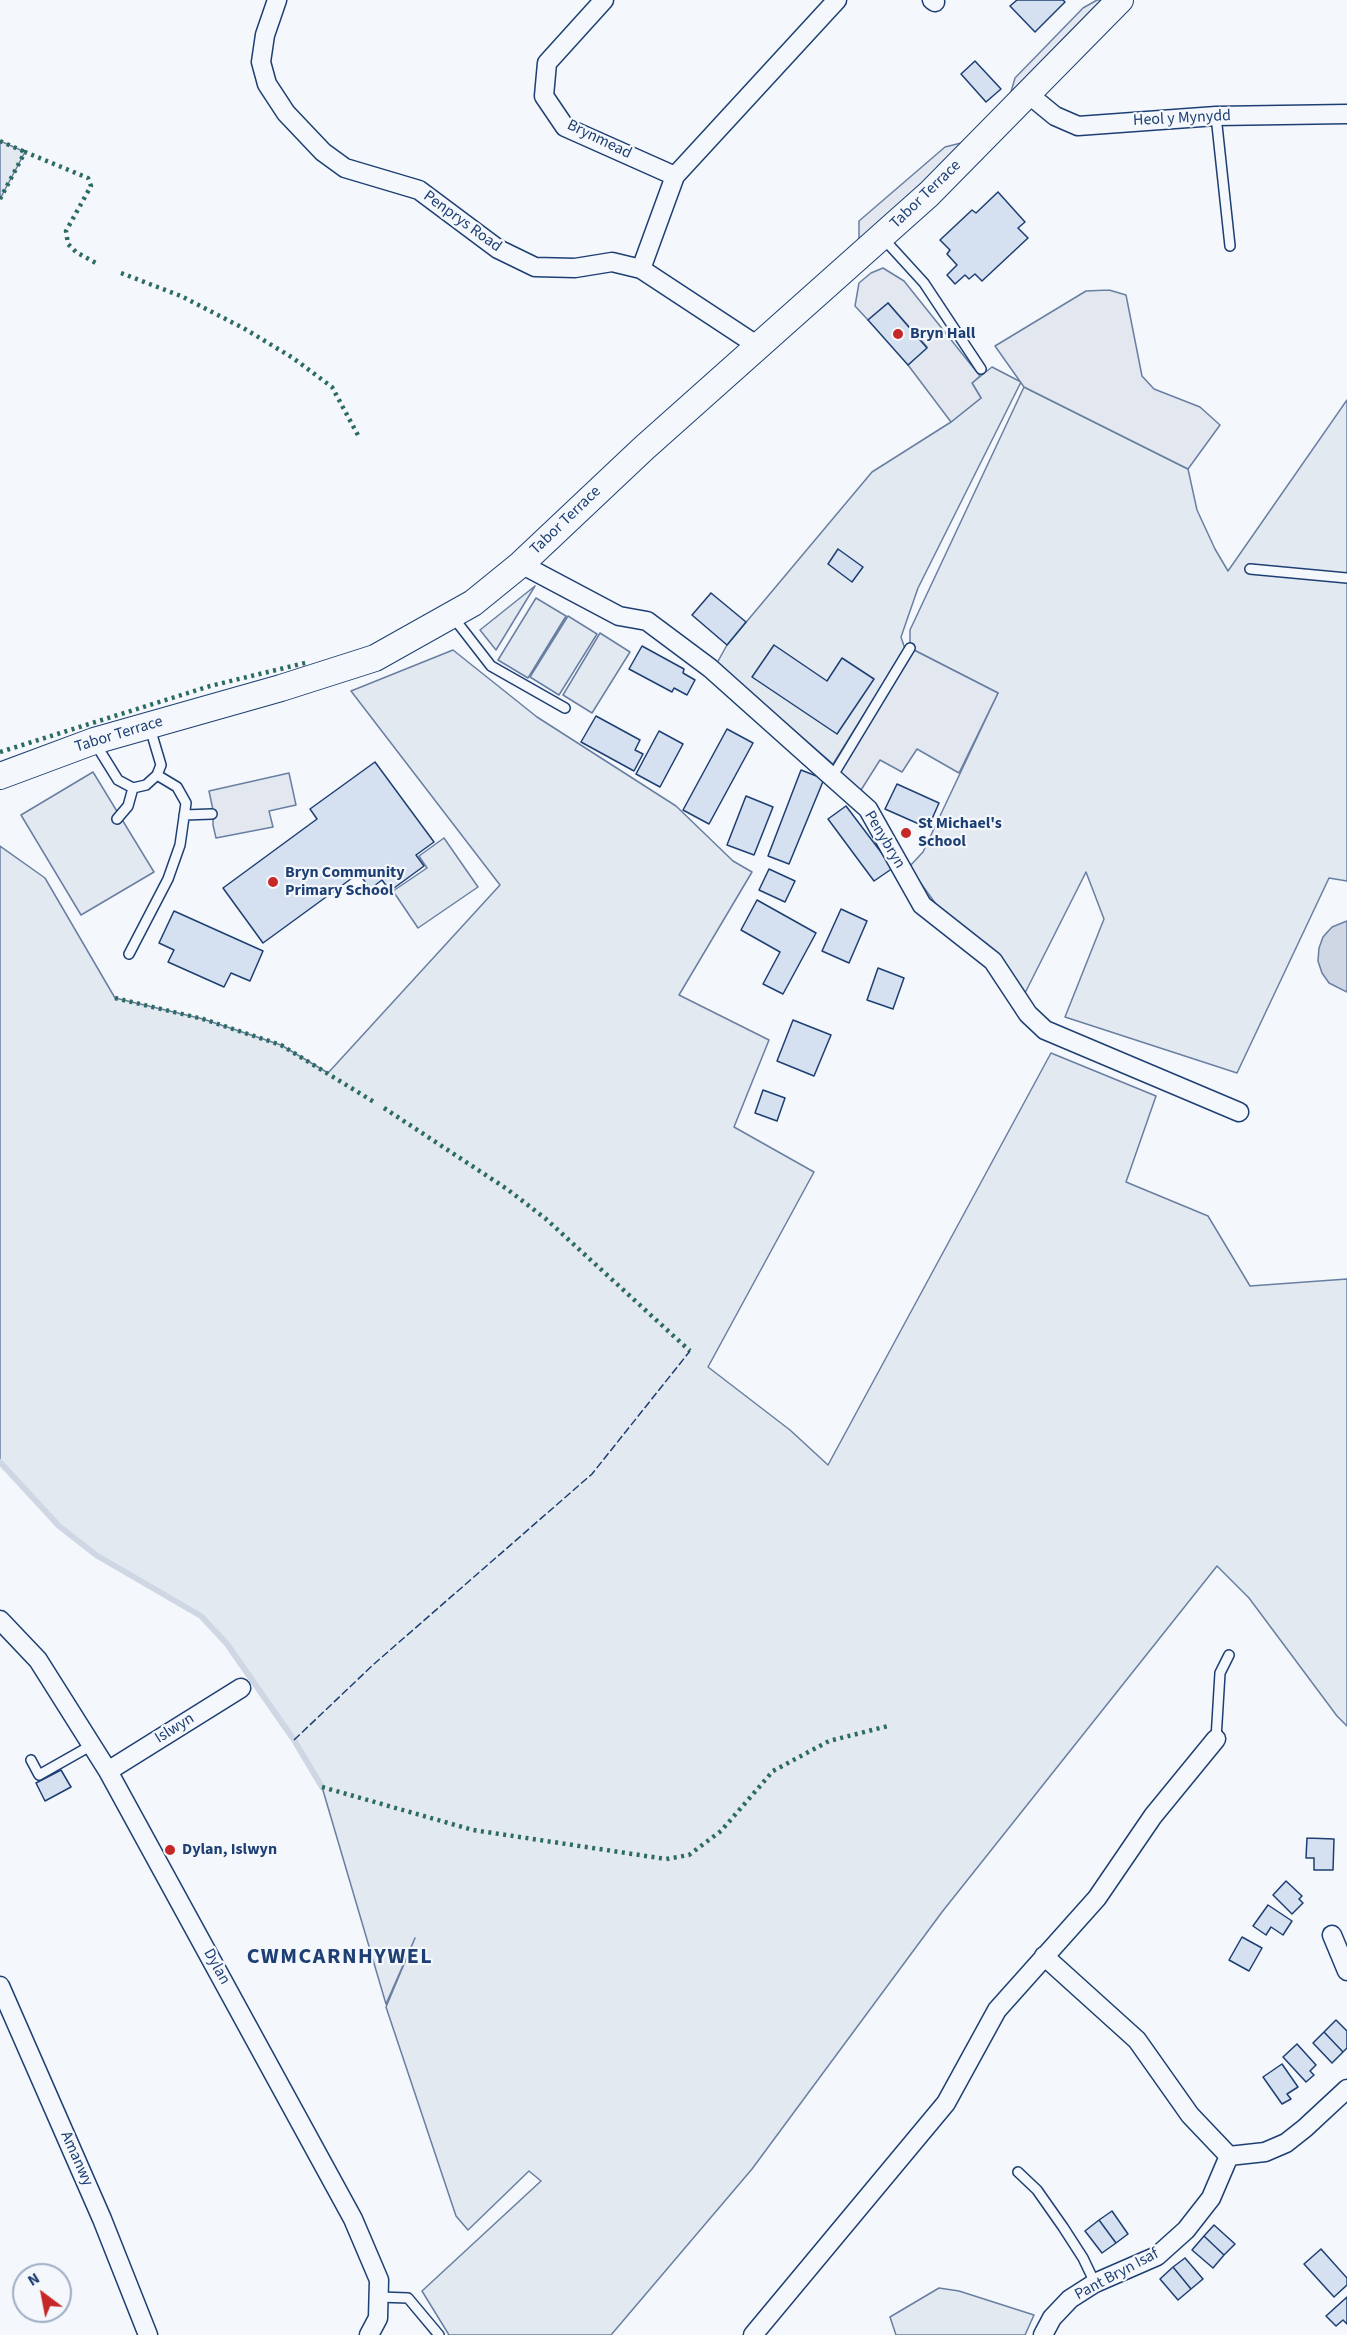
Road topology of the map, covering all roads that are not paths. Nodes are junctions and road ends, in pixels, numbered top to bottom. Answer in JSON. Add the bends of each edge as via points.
{"nodes":[{"id":1,"x":277,"y":0,"type":"edge"},
{"id":2,"x":604,"y":0,"type":"edge"},
{"id":3,"x":837,"y":0,"type":"edge"},
{"id":4,"x":1120,"y":0,"type":"edge"},
{"id":5,"x":1027,"y":93,"type":"junction"},
{"id":6,"x":1347,"y":114,"type":"edge"},
{"id":7,"x":1216,"y":116,"type":"junction"},
{"id":8,"x":675,"y":176,"type":"junction"},
{"id":9,"x":882,"y":236,"type":"junction"},
{"id":10,"x":1230,"y":246,"type":"dead end"},
{"id":11,"x":641,"y":269,"type":"junction"},
{"id":12,"x":758,"y":346,"type":"junction"},
{"id":13,"x":981,"y":369,"type":"dead end"},
{"id":14,"x":521,"y":564,"type":"junction"},
{"id":15,"x":1250,"y":569,"type":"dead end"},
{"id":16,"x":1347,"y":578,"type":"edge"},
{"id":17,"x":452,"y":616,"type":"junction"},
{"id":18,"x":910,"y":648,"type":"dead end"},
{"id":19,"x":565,"y":708,"type":"dead end"},
{"id":20,"x":149,"y":725,"type":"junction"},
{"id":21,"x":94,"y":741,"type":"junction"},
{"id":22,"x":157,"y":775,"type":"junction"},
{"id":23,"x":0,"y":776,"type":"edge"},
{"id":24,"x":832,"y":777,"type":"junction"},
{"id":25,"x":133,"y":788,"type":"junction"},
{"id":26,"x":212,"y":814,"type":"dead end"},
{"id":27,"x":184,"y":815,"type":"junction"},
{"id":28,"x":117,"y":819,"type":"dead end"},
{"id":29,"x":129,"y":954,"type":"dead end"},
{"id":30,"x":1239,"y":1112,"type":"dead end"},
{"id":31,"x":0,"y":1620,"type":"edge"},
{"id":32,"x":1228,"y":1655,"type":"dead end"},
{"id":33,"x":241,"y":1688,"type":"dead end"},
{"id":34,"x":1216,"y":1739,"type":"joint"},
{"id":35,"x":92,"y":1745,"type":"junction"},
{"id":36,"x":31,"y":1761,"type":"dead end"},
{"id":37,"x":108,"y":1771,"type":"junction"},
{"id":38,"x":1332,"y":1935,"type":"dead end"},
{"id":39,"x":1044,"y":1956,"type":"junction"},
{"id":40,"x":1347,"y":1971,"type":"edge"},
{"id":41,"x":0,"y":1986,"type":"edge"},
{"id":42,"x":1347,"y":2089,"type":"edge"},
{"id":43,"x":1229,"y":2156,"type":"junction"},
{"id":44,"x":1018,"y":2172,"type":"dead end"},
{"id":45,"x":1095,"y":2283,"type":"junction"},
{"id":46,"x":379,"y":2297,"type":"junction"},
{"id":47,"x":762,"y":2332,"type":"edge"},
{"id":48,"x":148,"y":2335,"type":"edge"},
{"id":49,"x":369,"y":2335,"type":"edge"},
{"id":50,"x":439,"y":2335,"type":"edge"},
{"id":51,"x":1043,"y":2335,"type":"edge"}],
"edges":[{"from":1,"to":11,"type":"street","name":"Penprys Road","via":[[265,35],[261,63],[267,84],[286,113],[323,152],[345,168],[419,190],[498,249],[535,267],[575,268],[612,262]]},
{"from":2,"to":8,"type":"street","name":"Brynmead","via":[[547,63],[543,96],[565,127]]},
{"from":3,"to":8,"type":"street"},
{"from":4,"to":5,"type":"main road","name":"Tabor Terrace"},
{"from":5,"to":7,"type":"street","name":"Heol y Mynydd","via":[[1055,116],[1078,126]]},
{"from":5,"to":9,"type":"main road","name":"Tabor Terrace","via":[[929,194]]},
{"from":6,"to":7,"type":"street","name":"Heol y Mynydd"},
{"from":7,"to":10,"type":"lane"},
{"from":8,"to":11,"type":"street"},
{"from":9,"to":12,"type":"main road","name":"Tabor Terrace"},
{"from":9,"to":13,"type":"lane","via":[[924,283]]},
{"from":11,"to":12,"type":"street","name":"Penprys Road"},
{"from":12,"to":14,"type":"main road","name":"Tabor Terrace"},
{"from":14,"to":17,"type":"main road","name":"Tabor Terrace"},
{"from":14,"to":24,"type":"street","name":"Penybryn","via":[[620,616],[647,621],[710,668]]},
{"from":15,"to":16,"type":"lane"},
{"from":17,"to":19,"type":"lane","via":[[491,666]]},
{"from":17,"to":20,"type":"main road","name":"Tabor Terrace","via":[[366,662]]},
{"from":18,"to":24,"type":"lane"},
{"from":20,"to":21,"type":"main road","name":"Tabor Terrace"},
{"from":20,"to":22,"type":"lane","via":[[161,765]]},
{"from":21,"to":23,"type":"main road","name":"Tabor Terrace"},
{"from":21,"to":25,"type":"lane","via":[[118,780]]},
{"from":22,"to":25,"type":"lane","via":[[146,785]]},
{"from":22,"to":27,"type":"lane","via":[[177,787],[186,803]]},
{"from":24,"to":30,"type":"street","name":"Penybryn","via":[[868,809],[922,905],[993,961],[1028,1014],[1045,1030]]},
{"from":25,"to":28,"type":"lane","via":[[128,806]]},
{"from":26,"to":27,"type":"lane"},
{"from":27,"to":29,"type":"lane","via":[[180,845],[168,879]]},
{"from":31,"to":35,"type":"street","name":"Dylan","via":[[38,1660]]},
{"from":32,"to":34,"type":"lane","via":[[1220,1673]]},
{"from":33,"to":37,"type":"street","name":"Islwyn"},
{"from":34,"to":39,"type":"street","via":[[1153,1816],[1097,1898]]},
{"from":35,"to":36,"type":"lane","via":[[39,1775]]},
{"from":35,"to":37,"type":"street","name":"Dylan"},
{"from":37,"to":46,"type":"street","name":"Dylan","via":[[353,2219],[379,2280]]},
{"from":38,"to":40,"type":"street"},
{"from":39,"to":43,"type":"street","via":[[1137,2040],[1190,2115]]},
{"from":39,"to":47,"type":"street","via":[[997,2010],[946,2103]]},
{"from":41,"to":48,"type":"street","name":"Amanwy"},
{"from":42,"to":43,"type":"street","via":[[1286,2143],[1265,2151]]},
{"from":43,"to":45,"type":"street","name":"Pant Bryn Isaf","via":[[1211,2198],[1186,2230],[1157,2256]]},
{"from":44,"to":45,"type":"lane","via":[[1037,2190],[1063,2227]]},
{"from":45,"to":51,"type":"street","name":"Pant Bryn Isaf","via":[[1070,2299]]},
{"from":46,"to":49,"type":"street","name":"Dylan","via":[[378,2318]]},
{"from":46,"to":50,"type":"lane","via":[[408,2298]]}]}
